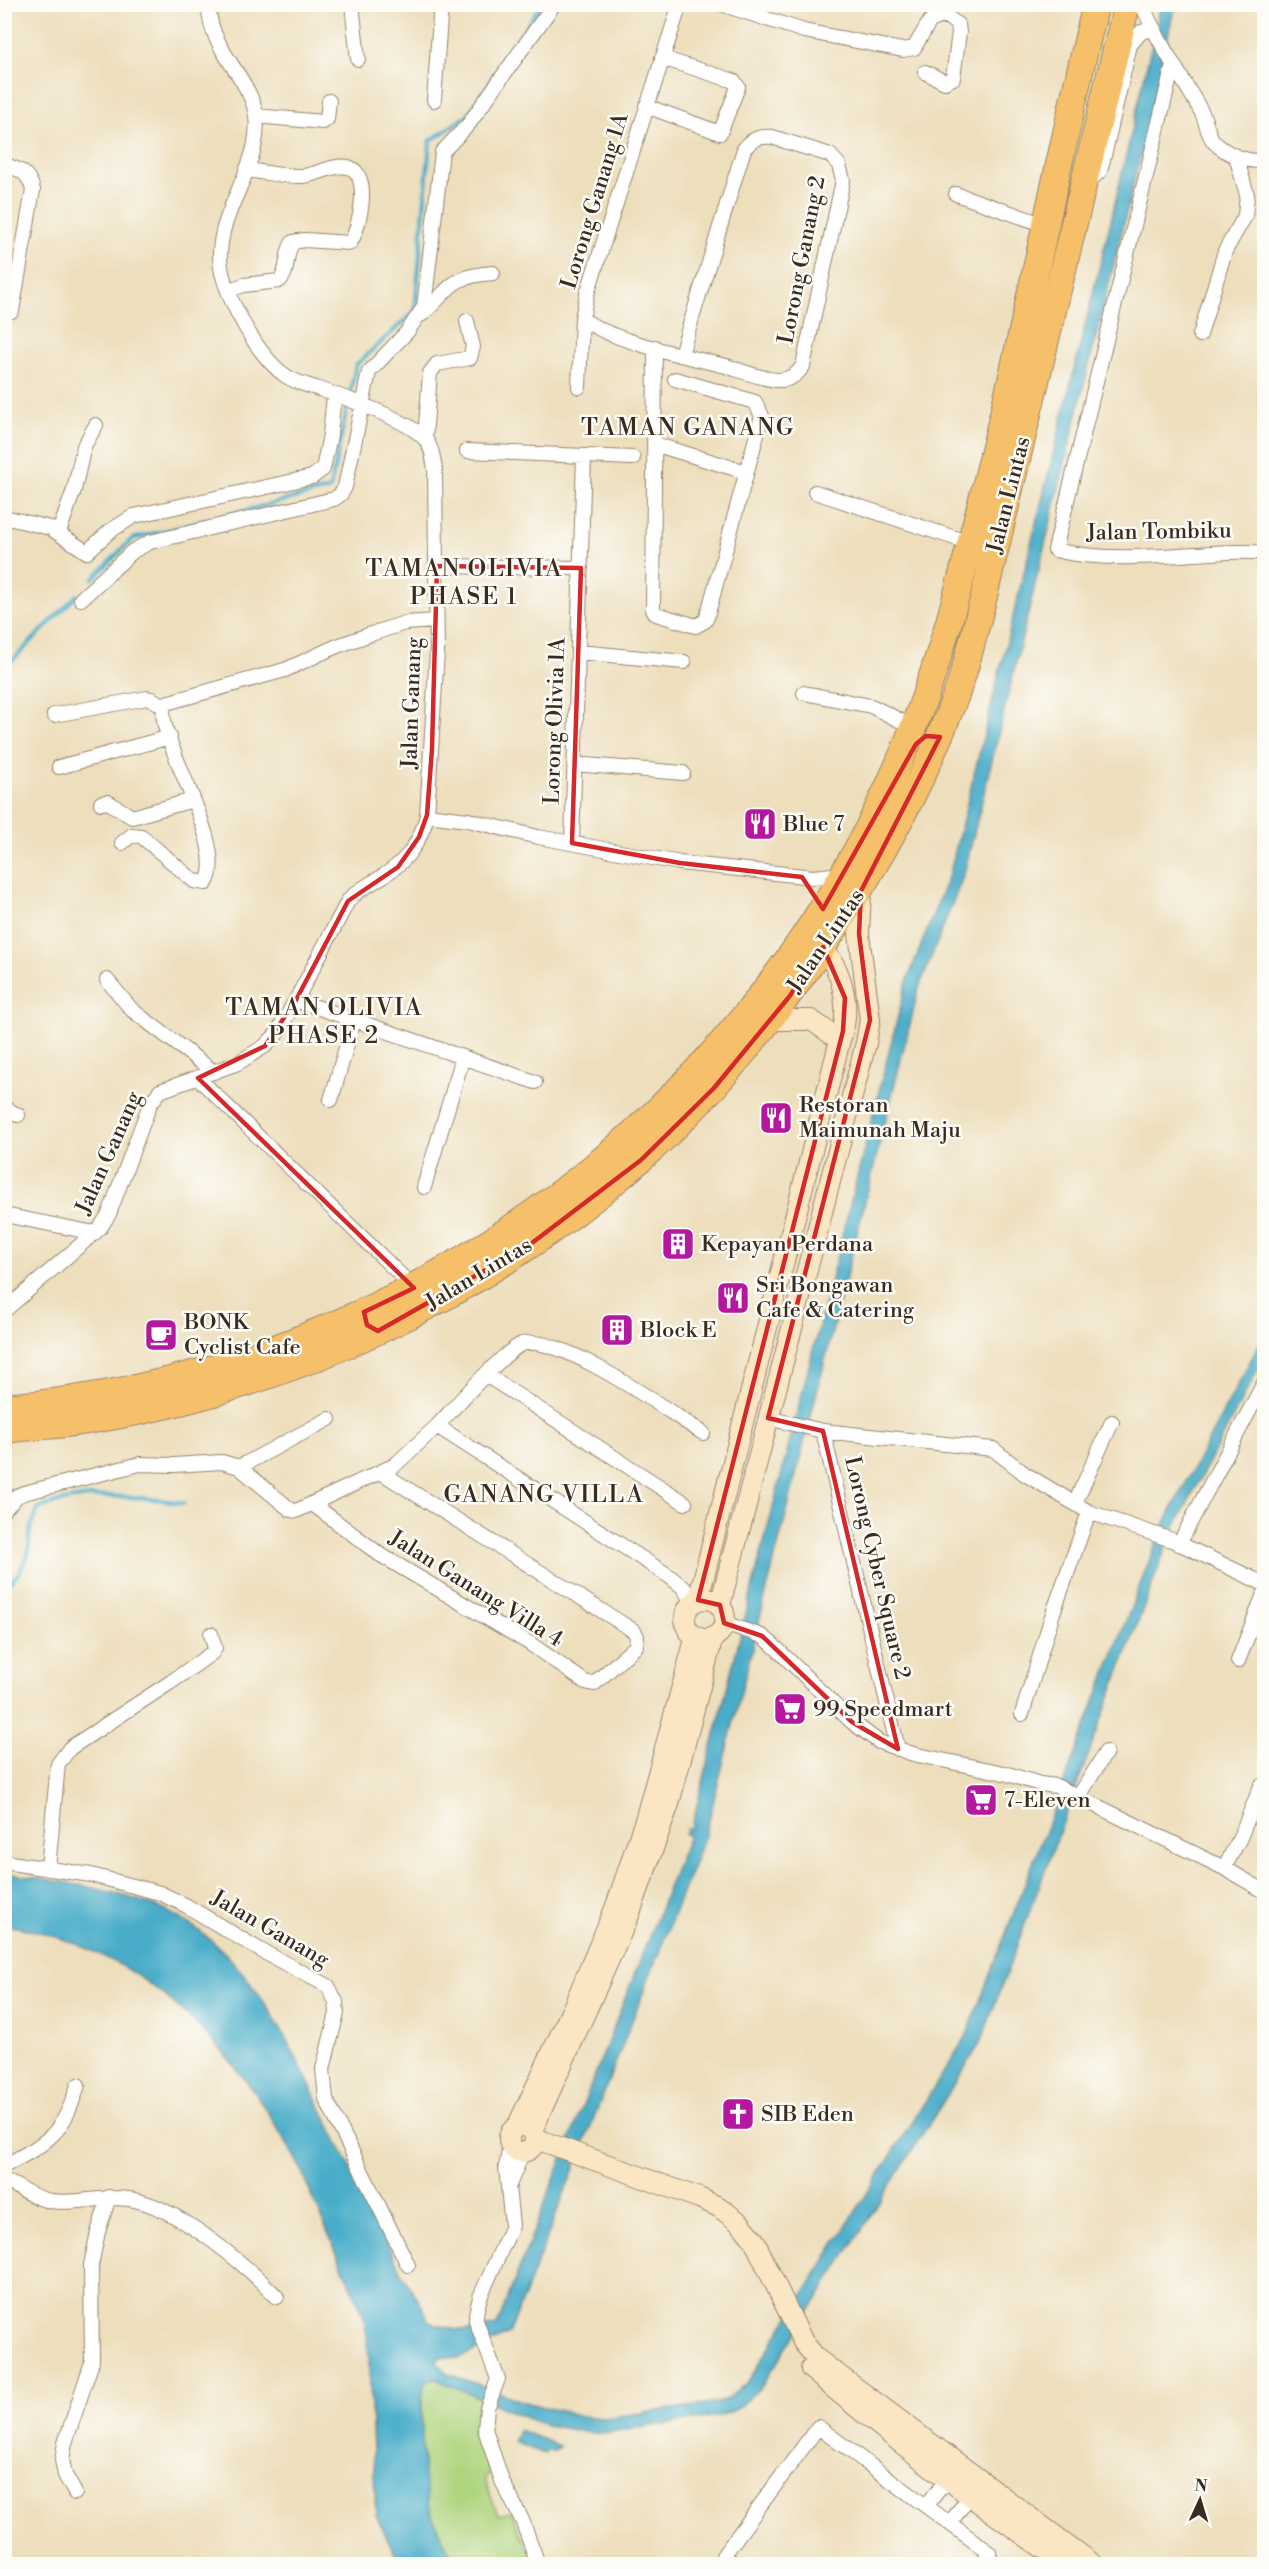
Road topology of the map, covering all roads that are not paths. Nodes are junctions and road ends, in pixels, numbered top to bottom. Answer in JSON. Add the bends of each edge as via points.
{"nodes":[{"id":1,"x":209,"y":4,"type":"edge"},
{"id":2,"x":352,"y":4,"type":"edge"},
{"id":3,"x":441,"y":4,"type":"edge"},
{"id":4,"x":554,"y":4,"type":"edge"},
{"id":5,"x":680,"y":4,"type":"edge"},
{"id":6,"x":721,"y":4,"type":"edge"},
{"id":7,"x":1096,"y":4,"type":"edge"},
{"id":8,"x":1127,"y":4,"type":"edge"},
{"id":9,"x":1142,"y":4,"type":"edge"},
{"id":10,"x":946,"y":10,"type":"edge"},
{"id":11,"x":1153,"y":29,"type":"junction"},
{"id":12,"x":662,"y":58,"type":"junction"},
{"id":13,"x":358,"y":59,"type":"dead end"},
{"id":14,"x":1170,"y":59,"type":"junction"},
{"id":15,"x":925,"y":72,"type":"dead end"},
{"id":16,"x":434,"y":100,"type":"dead end"},
{"id":17,"x":329,"y":101,"type":"dead end"},
{"id":18,"x":646,"y":106,"type":"junction"},
{"id":19,"x":256,"y":116,"type":"junction"},
{"id":20,"x":1236,"y":156,"type":"junction"},
{"id":21,"x":1264,"y":160,"type":"edge"},
{"id":22,"x":4,"y":165,"type":"edge"},
{"id":23,"x":246,"y":170,"type":"junction"},
{"id":24,"x":1085,"y":184,"type":"junction"},
{"id":25,"x":956,"y":194,"type":"dead end"},
{"id":26,"x":1045,"y":225,"type":"junction"},
{"id":27,"x":493,"y":273,"type":"dead end"},
{"id":28,"x":229,"y":290,"type":"junction"},
{"id":29,"x":12,"y":311,"type":"dead end"},
{"id":30,"x":420,"y":316,"type":"junction"},
{"id":31,"x":582,"y":318,"type":"junction"},
{"id":32,"x":466,"y":321,"type":"dead end"},
{"id":33,"x":1200,"y":335,"type":"dead end"},
{"id":34,"x":655,"y":347,"type":"junction"},
{"id":35,"x":681,"y":354,"type":"junction"},
{"id":36,"x":675,"y":379,"type":"dead end"},
{"id":37,"x":776,"y":380,"type":"joint"},
{"id":38,"x":579,"y":387,"type":"dead end"},
{"id":39,"x":337,"y":396,"type":"junction"},
{"id":40,"x":361,"y":405,"type":"junction"},
{"id":41,"x":96,"y":424,"type":"dead end"},
{"id":42,"x":426,"y":439,"type":"junction"},
{"id":43,"x":654,"y":444,"type":"junction"},
{"id":44,"x":467,"y":451,"type":"dead end"},
{"id":45,"x":584,"y":456,"type":"junction"},
{"id":46,"x":633,"y":458,"type":"dead end"},
{"id":47,"x":746,"y":472,"type":"junction"},
{"id":48,"x":815,"y":492,"type":"dead end"},
{"id":49,"x":4,"y":518,"type":"edge"},
{"id":50,"x":59,"y":532,"type":"junction"},
{"id":51,"x":970,"y":543,"type":"junction"},
{"id":52,"x":1264,"y":553,"type":"edge"},
{"id":53,"x":436,"y":566,"type":"junction"},
{"id":54,"x":581,"y":568,"type":"junction"},
{"id":55,"x":81,"y":599,"type":"dead end"},
{"id":56,"x":436,"y":621,"type":"junction"},
{"id":57,"x":579,"y":652,"type":"junction"},
{"id":58,"x":684,"y":662,"type":"dead end"},
{"id":59,"x":804,"y":693,"type":"dead end"},
{"id":60,"x":164,"y":706,"type":"junction"},
{"id":61,"x":54,"y":715,"type":"dead end"},
{"id":62,"x":915,"y":724,"type":"junction"},
{"id":63,"x":170,"y":737,"type":"junction"},
{"id":64,"x":940,"y":737,"type":"junction"},
{"id":65,"x":574,"y":764,"type":"junction"},
{"id":66,"x":59,"y":767,"type":"dead end"},
{"id":67,"x":683,"y":773,"type":"dead end"},
{"id":68,"x":886,"y":791,"type":"junction"},
{"id":69,"x":193,"y":800,"type":"junction"},
{"id":70,"x":101,"y":803,"type":"dead end"},
{"id":71,"x":427,"y":815,"type":"junction"},
{"id":72,"x":122,"y":843,"type":"dead end"},
{"id":73,"x":572,"y":843,"type":"junction"},
{"id":74,"x":802,"y":877,"type":"junction"},
{"id":75,"x":853,"y":882,"type":"junction"},
{"id":76,"x":819,"y":914,"type":"junction"},
{"id":77,"x":814,"y":941,"type":"junction"},
{"id":78,"x":864,"y":976,"type":"junction"},
{"id":79,"x":107,"y":980,"type":"dead end"},
{"id":80,"x":296,"y":1000,"type":"junction"},
{"id":81,"x":354,"y":1020,"type":"junction"},
{"id":82,"x":770,"y":1020,"type":"junction"},
{"id":83,"x":840,"y":1040,"type":"junction"},
{"id":84,"x":463,"y":1057,"type":"junction"},
{"id":85,"x":214,"y":1072,"type":"junction"},
{"id":86,"x":198,"y":1078,"type":"junction"},
{"id":87,"x":535,"y":1082,"type":"dead end"},
{"id":88,"x":331,"y":1100,"type":"dead end"},
{"id":89,"x":4,"y":1108,"type":"edge"},
{"id":90,"x":18,"y":1115,"type":"dead end"},
{"id":91,"x":424,"y":1187,"type":"dead end"},
{"id":92,"x":4,"y":1215,"type":"edge"},
{"id":93,"x":95,"y":1233,"type":"junction"},
{"id":94,"x":414,"y":1288,"type":"junction"},
{"id":95,"x":4,"y":1311,"type":"edge"},
{"id":96,"x":371,"y":1322,"type":"junction"},
{"id":97,"x":486,"y":1375,"type":"junction"},
{"id":98,"x":1264,"y":1383,"type":"edge"},
{"id":99,"x":4,"y":1407,"type":"edge"},
{"id":100,"x":329,"y":1419,"type":"dead end"},
{"id":101,"x":777,"y":1420,"type":"junction"},
{"id":102,"x":1112,"y":1422,"type":"dead end"},
{"id":103,"x":436,"y":1426,"type":"junction"},
{"id":104,"x":4,"y":1430,"type":"edge"},
{"id":105,"x":816,"y":1430,"type":"junction"},
{"id":106,"x":704,"y":1433,"type":"dead end"},
{"id":107,"x":239,"y":1467,"type":"junction"},
{"id":108,"x":382,"y":1473,"type":"junction"},
{"id":109,"x":685,"y":1503,"type":"dead end"},
{"id":110,"x":1075,"y":1503,"type":"junction"},
{"id":111,"x":314,"y":1504,"type":"junction"},
{"id":112,"x":4,"y":1510,"type":"edge"},
{"id":113,"x":1089,"y":1512,"type":"junction"},
{"id":114,"x":1176,"y":1542,"type":"junction"},
{"id":115,"x":1264,"y":1584,"type":"edge"},
{"id":116,"x":1264,"y":1594,"type":"edge"},
{"id":117,"x":695,"y":1602,"type":"junction"},
{"id":118,"x":718,"y":1626,"type":"junction"},
{"id":119,"x":212,"y":1634,"type":"dead end"},
{"id":120,"x":1238,"y":1661,"type":"dead end"},
{"id":121,"x":1022,"y":1713,"type":"dead end"},
{"id":122,"x":898,"y":1749,"type":"junction"},
{"id":123,"x":1106,"y":1752,"type":"dead end"},
{"id":124,"x":1261,"y":1786,"type":"dead end"},
{"id":125,"x":1076,"y":1795,"type":"junction"},
{"id":126,"x":4,"y":1862,"type":"edge"},
{"id":127,"x":48,"y":1868,"type":"junction"},
{"id":128,"x":1224,"y":1868,"type":"junction"},
{"id":129,"x":1264,"y":1891,"type":"edge"},
{"id":130,"x":78,"y":2085,"type":"dead end"},
{"id":131,"x":530,"y":2142,"type":"junction"},
{"id":132,"x":4,"y":2166,"type":"edge"},
{"id":133,"x":4,"y":2180,"type":"edge"},
{"id":134,"x":109,"y":2197,"type":"junction"},
{"id":135,"x":408,"y":2265,"type":"dead end"},
{"id":136,"x":277,"y":2297,"type":"dead end"},
{"id":137,"x":953,"y":2472,"type":"junction"},
{"id":138,"x":975,"y":2488,"type":"junction"},
{"id":139,"x":75,"y":2493,"type":"dead end"},
{"id":140,"x":927,"y":2505,"type":"junction"},
{"id":141,"x":950,"y":2523,"type":"junction"},
{"id":142,"x":538,"y":2565,"type":"edge"},
{"id":143,"x":735,"y":2565,"type":"edge"},
{"id":144,"x":982,"y":2565,"type":"edge"},
{"id":145,"x":1067,"y":2565,"type":"edge"},
{"id":146,"x":1093,"y":2565,"type":"edge"}],
"edges":[{"from":1,"to":19,"type":"street","via":[[214,33]]},
{"from":2,"to":13,"type":"street"},
{"from":3,"to":16,"type":"street"},
{"from":4,"to":30,"type":"street","via":[[468,125],[442,152]]},
{"from":5,"to":12,"type":"street","name":"Lorong Ganang 1A"},
{"from":6,"to":10,"type":"street","via":[[804,31],[903,50],[914,48],[930,21]]},
{"from":7,"to":26,"type":"highway","name":"Jalan Lintas"},
{"from":8,"to":24,"type":"highway","name":"Jalan Lintas"},
{"from":9,"to":11,"type":"street"},
{"from":10,"to":15,"type":"street","via":[[959,32],[952,78],[945,82]]},
{"from":11,"to":14,"type":"street"},
{"from":11,"to":24,"type":"street","via":[[1141,32],[1130,45],[1100,171]]},
{"from":12,"to":18,"type":"street","name":"Lorong Ganang 1A"},
{"from":12,"to":18,"type":"street","via":[[734,81],[738,87],[720,133]]},
{"from":14,"to":20,"type":"street","via":[[1204,116],[1210,137],[1225,152]]},
{"from":14,"to":52,"type":"street","name":"Jalan Tombiku","via":[[1054,550],[1078,556]]},
{"from":17,"to":19,"type":"street","via":[[327,119],[323,122]]},
{"from":18,"to":31,"type":"street","name":"Lorong Ganang 1A"},
{"from":19,"to":23,"type":"street","via":[[253,152]]},
{"from":20,"to":21,"type":"street"},
{"from":20,"to":33,"type":"street","via":[[1247,195],[1245,216],[1226,251]]},
{"from":22,"to":29,"type":"street","via":[[24,172],[33,190]]},
{"from":23,"to":28,"type":"street","via":[[220,247],[222,273]]},
{"from":23,"to":28,"type":"street","via":[[301,176],[350,167],[357,172],[360,182],[361,209],[350,243],[293,242],[287,252],[283,278]]},
{"from":24,"to":64,"type":"highway","name":"Jalan Lintas","via":[[974,635]]},
{"from":25,"to":26,"type":"street"},
{"from":26,"to":51,"type":"highway","name":"Jalan Lintas"},
{"from":27,"to":30,"type":"street","via":[[461,278]]},
{"from":28,"to":39,"type":"street","via":[[250,334],[277,368],[291,379]]},
{"from":30,"to":40,"type":"street","via":[[370,369]]},
{"from":31,"to":34,"type":"street","name":"Lorong Ganang 1A","via":[[596,329]]},
{"from":31,"to":38,"type":"street"},
{"from":32,"to":42,"type":"street","via":[[473,347],[470,357],[437,364],[430,373]]},
{"from":34,"to":35,"type":"street","name":"Lorong Ganang 1A"},
{"from":34,"to":43,"type":"street"},
{"from":35,"to":37,"type":"street","name":"Lorong Ganang 1A"},
{"from":35,"to":37,"type":"street","name":"Lorong Ganang 2","via":[[744,149],[756,138],[772,137],[830,156],[839,165],[843,180],[803,366],[792,376]]},
{"from":36,"to":47,"type":"street","via":[[759,406],[762,416]]},
{"from":39,"to":40,"type":"street"},
{"from":39,"to":50,"type":"street","via":[[327,453],[319,474],[134,516],[87,552]]},
{"from":40,"to":42,"type":"street"},
{"from":40,"to":55,"type":"street","via":[[345,487],[338,496],[150,542],[133,551]]},
{"from":41,"to":50,"type":"street","via":[[84,446]]},
{"from":42,"to":53,"type":"street","name":"Jalan Ganang","via":[[435,469]]},
{"from":43,"to":47,"type":"street"},
{"from":43,"to":47,"type":"street","via":[[653,610],[689,626],[700,625],[706,617]]},
{"from":44,"to":45,"type":"street"},
{"from":45,"to":46,"type":"street"},
{"from":45,"to":54,"type":"street","name":"Lorong Olivia 1A"},
{"from":48,"to":51,"type":"street"},
{"from":49,"to":50,"type":"street","via":[[40,524]]},
{"from":51,"to":62,"type":"highway","name":"Jalan Lintas"},
{"from":53,"to":54,"type":"street"},
{"from":53,"to":56,"type":"street","name":"Jalan Ganang"},
{"from":54,"to":57,"type":"street","name":"Lorong Olivia 1A"},
{"from":56,"to":60,"type":"street","via":[[405,623],[337,646],[285,670],[170,701]]},
{"from":56,"to":71,"type":"street","name":"Jalan Ganang"},
{"from":57,"to":58,"type":"street"},
{"from":57,"to":65,"type":"street","name":"Lorong Olivia 1A"},
{"from":59,"to":62,"type":"street","via":[[871,706]]},
{"from":60,"to":61,"type":"street","via":[[147,698]]},
{"from":60,"to":63,"type":"street"},
{"from":62,"to":68,"type":"highway","name":"Jalan Lintas"},
{"from":63,"to":66,"type":"street"},
{"from":63,"to":69,"type":"street"},
{"from":64,"to":68,"type":"highway","via":[[926,736],[916,744]]},
{"from":64,"to":75,"type":"highway","name":"Jalan Lintas","via":[[902,816]]},
{"from":65,"to":67,"type":"street"},
{"from":65,"to":73,"type":"street","name":"Lorong Olivia 1A"},
{"from":68,"to":75,"type":"highway","name":"Jalan Lintas"},
{"from":69,"to":70,"type":"street","via":[[132,817],[108,802]]},
{"from":69,"to":72,"type":"street","via":[[210,850],[211,870],[206,883],[194,881],[141,836],[132,835]]},
{"from":71,"to":73,"type":"street"},
{"from":71,"to":80,"type":"street","name":"Jalan Ganang","via":[[419,837],[398,867],[348,901]]},
{"from":73,"to":74,"type":"street","via":[[663,860]]},
{"from":74,"to":75,"type":"street"},
{"from":74,"to":76,"type":"street","via":[[812,891]]},
{"from":75,"to":76,"type":"highway","name":"Jalan Lintas"},
{"from":75,"to":77,"type":"highway","name":"Jalan Lintas"},
{"from":75,"to":78,"type":"street"},
{"from":76,"to":77,"type":"highway","name":"Jalan Lintas"},
{"from":77,"to":78,"type":"street","via":[[839,951]]},
{"from":77,"to":82,"type":"highway","name":"Jalan Lintas","via":[[789,997]]},
{"from":77,"to":83,"type":"street","via":[[836,968],[845,998]]},
{"from":77,"to":94,"type":"highway","name":"Jalan Lintas","via":[[662,1107],[604,1159],[545,1204]]},
{"from":78,"to":101,"type":"street","via":[[870,1020],[864,1053]]},
{"from":79,"to":85,"type":"street","via":[[132,1010]]},
{"from":80,"to":81,"type":"street"},
{"from":80,"to":85,"type":"street","name":"Jalan Ganang","via":[[265,1046]]},
{"from":81,"to":84,"type":"street"},
{"from":81,"to":88,"type":"street"},
{"from":82,"to":83,"type":"street","via":[[812,1020]]},
{"from":82,"to":96,"type":"highway","name":"Jalan Lintas","via":[[707,1095],[641,1160],[558,1225],[424,1308]]},
{"from":83,"to":117,"type":"street"},
{"from":84,"to":87,"type":"street"},
{"from":84,"to":91,"type":"street"},
{"from":85,"to":86,"type":"street","name":"Jalan Ganang"},
{"from":86,"to":93,"type":"street","name":"Jalan Ganang","via":[[160,1091],[154,1097],[109,1214]]},
{"from":86,"to":94,"type":"street"},
{"from":89,"to":90,"type":"street"},
{"from":92,"to":93,"type":"street"},
{"from":93,"to":95,"type":"street","name":"Jalan Ganang"},
{"from":94,"to":96,"type":"highway","name":"Jalan Lintas"},
{"from":96,"to":99,"type":"highway","name":"Jalan Lintas","via":[[211,1370],[101,1395]]},
{"from":96,"to":104,"type":"highway","name":"Jalan Lintas","via":[[297,1364],[178,1401],[74,1423]]},
{"from":97,"to":103,"type":"street"},
{"from":97,"to":106,"type":"street","via":[[513,1350],[529,1343],[552,1346],[583,1359]]},
{"from":97,"to":109,"type":"street"},
{"from":98,"to":114,"type":"street"},
{"from":100,"to":107,"type":"street"},
{"from":101,"to":105,"type":"street"},
{"from":101,"to":118,"type":"street"},
{"from":102,"to":110,"type":"street"},
{"from":103,"to":108,"type":"street","via":[[406,1457]]},
{"from":103,"to":117,"type":"street","via":[[669,1576]]},
{"from":105,"to":110,"type":"street","via":[[993,1449],[1025,1474]]},
{"from":105,"to":122,"type":"street","name":"Lorong Cyber Square 2"},
{"from":107,"to":111,"type":"street","via":[[291,1510]]},
{"from":107,"to":112,"type":"street","via":[[222,1462],[140,1464],[24,1493]]},
{"from":108,"to":111,"type":"street"},
{"from":108,"to":111,"type":"street","name":"Jalan Ganang Villa 4","via":[[634,1631],[636,1646],[594,1684],[585,1682],[529,1643],[379,1554]]},
{"from":110,"to":113,"type":"street"},
{"from":113,"to":114,"type":"street"},
{"from":113,"to":121,"type":"street"},
{"from":114,"to":115,"type":"street"},
{"from":116,"to":120,"type":"street"},
{"from":117,"to":118,"type":"street","via":[[710,1599]]},
{"from":117,"to":118,"type":"street","via":[[688,1608],[685,1621],[691,1632]]},
{"from":118,"to":122,"type":"street","via":[[762,1636],[852,1722],[879,1742]]},
{"from":118,"to":131,"type":"street","via":[[616,1906],[572,2010]]},
{"from":119,"to":127,"type":"street","via":[[212,1653],[70,1748],[58,1764]]},
{"from":122,"to":125,"type":"street","via":[[1056,1786]]},
{"from":123,"to":125,"type":"street"},
{"from":124,"to":128,"type":"street"},
{"from":125,"to":128,"type":"street"},
{"from":126,"to":127,"type":"street","name":"Jalan Ganang"},
{"from":127,"to":135,"type":"street","name":"Jalan Ganang","via":[[159,1893],[328,1986],[337,2013],[323,2069],[326,2099]]},
{"from":128,"to":129,"type":"street"},
{"from":130,"to":132,"type":"street","via":[[70,2110],[56,2132]]},
{"from":131,"to":137,"type":"street","via":[[595,2164],[717,2219],[746,2247],[782,2308],[811,2370],[875,2424]]},
{"from":131,"to":142,"type":"street","via":[[506,2167],[512,2226],[477,2307],[476,2321],[496,2370],[485,2429],[502,2481],[522,2520]]},
{"from":133,"to":134,"type":"street","via":[[49,2201]]},
{"from":134,"to":136,"type":"street","via":[[141,2200],[187,2223]]},
{"from":134,"to":139,"type":"street","via":[[91,2265],[92,2362],[64,2443],[62,2460]]},
{"from":137,"to":138,"type":"street"},
{"from":137,"to":140,"type":"street"},
{"from":138,"to":141,"type":"street"},
{"from":138,"to":145,"type":"street"},
{"from":138,"to":146,"type":"street"},
{"from":140,"to":141,"type":"street"},
{"from":140,"to":143,"type":"street","via":[[818,2427],[723,2556]]},
{"from":141,"to":144,"type":"street","via":[[990,2553]]}]}
